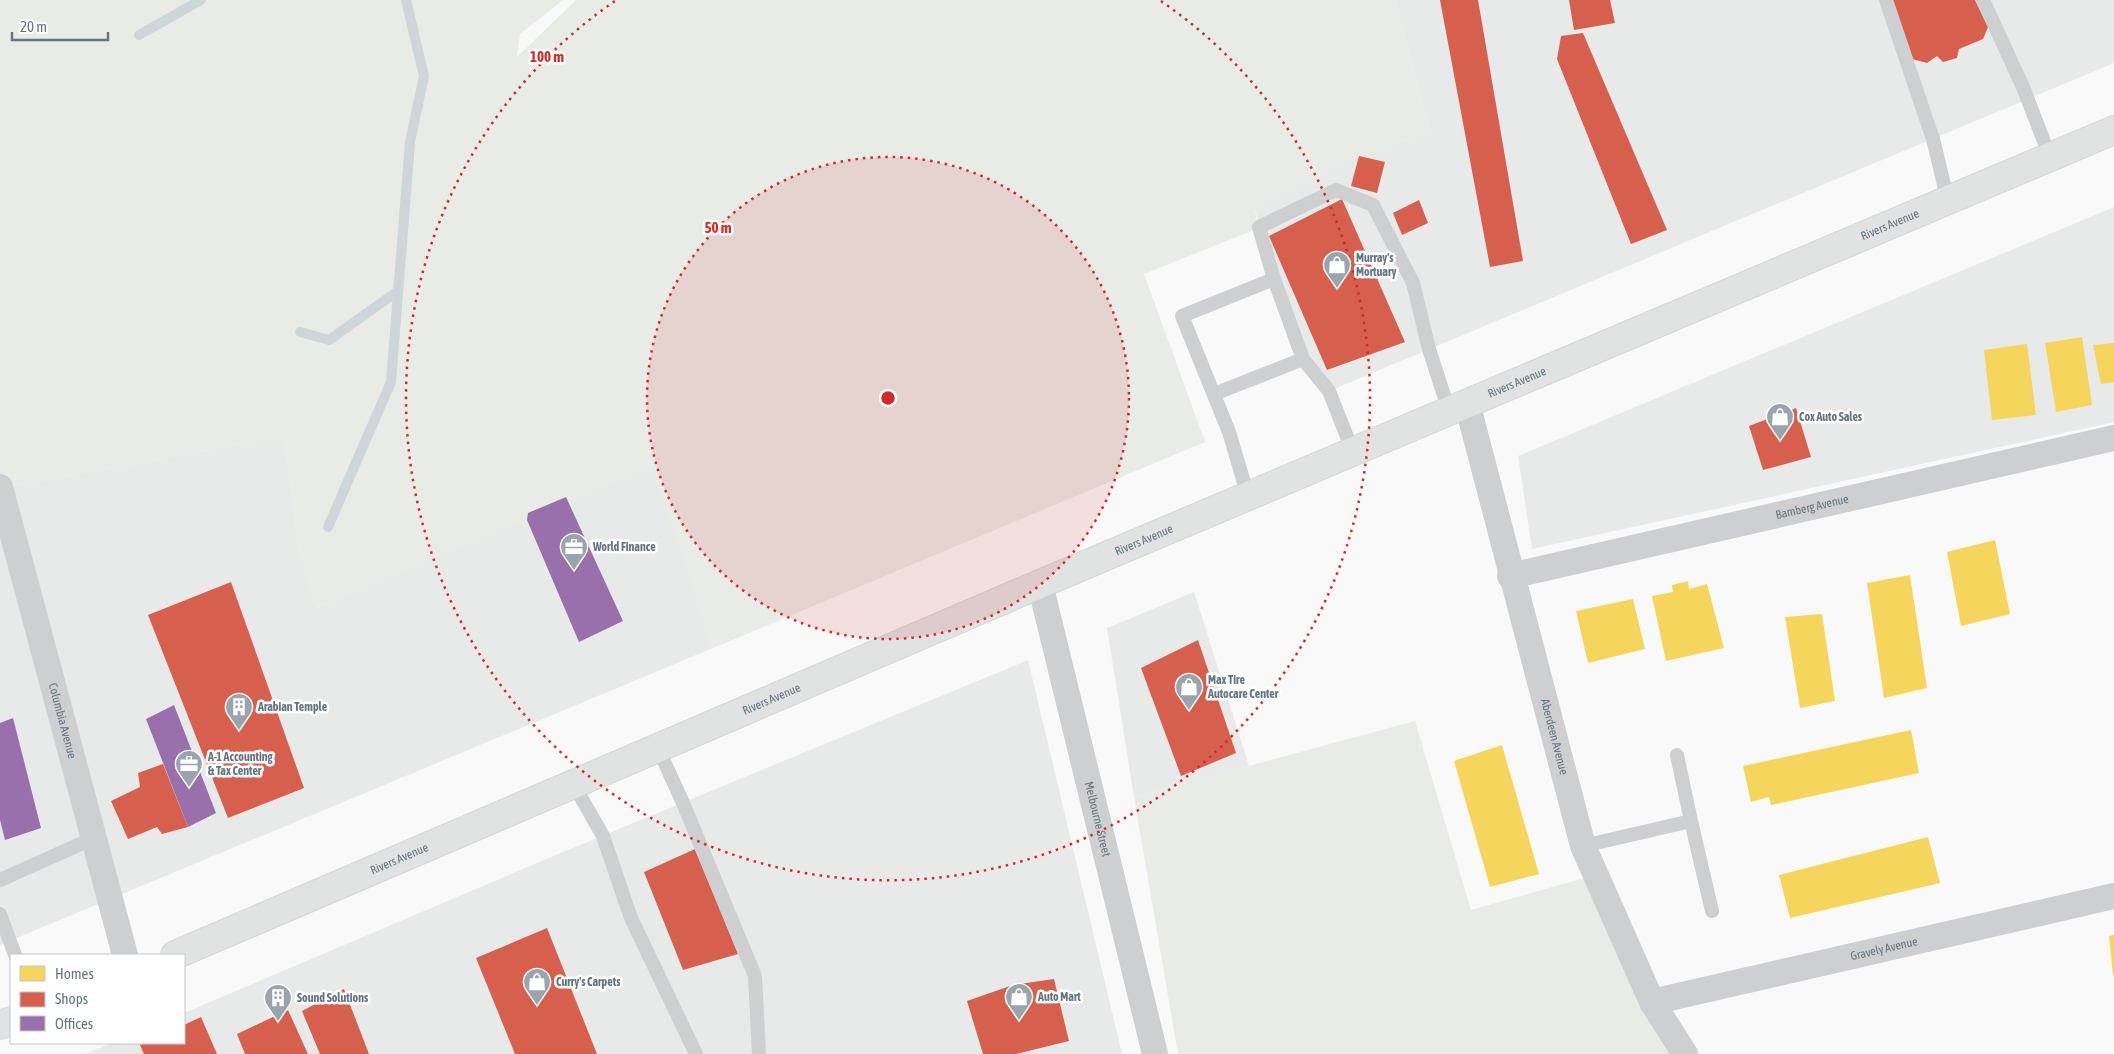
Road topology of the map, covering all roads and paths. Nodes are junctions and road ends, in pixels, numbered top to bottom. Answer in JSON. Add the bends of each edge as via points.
{"nodes":[{"id":1,"x":1886,"y":0,"type":"edge"},
{"id":2,"x":1984,"y":0,"type":"edge"},
{"id":3,"x":2114,"y":130,"type":"edge"},
{"id":4,"x":2050,"y":157,"type":"junction"},
{"id":5,"x":1948,"y":201,"type":"junction"},
{"id":6,"x":1274,"y":279,"type":"junction"},
{"id":7,"x":1303,"y":359,"type":"junction"},
{"id":8,"x":1214,"y":394,"type":"junction"},
{"id":9,"x":1458,"y":407,"type":"junction"},
{"id":10,"x":2114,"y":438,"type":"edge"},
{"id":11,"x":1353,"y":452,"type":"junction"},
{"id":12,"x":0,"y":487,"type":"edge"},
{"id":13,"x":1248,"y":496,"type":"junction"},
{"id":14,"x":1510,"y":576,"type":"junction"},
{"id":15,"x":1040,"y":584,"type":"junction"},
{"id":16,"x":658,"y":748,"type":"junction"},
{"id":17,"x":1677,"y":755,"type":"dead end"},
{"id":18,"x":574,"y":784,"type":"junction"},
{"id":19,"x":1691,"y":821,"type":"junction"},
{"id":20,"x":94,"y":838,"type":"junction"},
{"id":21,"x":1583,"y":846,"type":"junction"},
{"id":22,"x":0,"y":880,"type":"edge"},
{"id":23,"x":2114,"y":896,"type":"edge"},
{"id":24,"x":1712,"y":911,"type":"dead end"},
{"id":25,"x":0,"y":914,"type":"edge"},
{"id":26,"x":15,"y":954,"type":"edge"},
{"id":27,"x":125,"y":954,"type":"edge"},
{"id":28,"x":177,"y":954,"type":"edge"},
{"id":29,"x":1652,"y":1002,"type":"junction"},
{"id":30,"x":696,"y":1054,"type":"edge"},
{"id":31,"x":759,"y":1054,"type":"edge"},
{"id":32,"x":1155,"y":1054,"type":"edge"},
{"id":33,"x":1685,"y":1054,"type":"edge"}],
"edges":[{"from":1,"to":5,"type":"lane","via":[[1933,139]]},
{"from":2,"to":4,"type":"lane","via":[[2023,86]]},
{"from":3,"to":4,"type":"main road","name":"Rivers Avenue"},
{"from":4,"to":5,"type":"main road","name":"Rivers Avenue"},
{"from":5,"to":9,"type":"main road","name":"Rivers Avenue"},
{"from":6,"to":7,"type":"lane"},
{"from":6,"to":8,"type":"lane","via":[[1182,316]]},
{"from":6,"to":9,"type":"lane","via":[[1259,227],[1336,190],[1373,205],[1413,283],[1429,349]]},
{"from":7,"to":8,"type":"lane"},
{"from":7,"to":11,"type":"lane","via":[[1329,391]]},
{"from":8,"to":13,"type":"lane"},
{"from":9,"to":11,"type":"main road","name":"Rivers Avenue"},
{"from":9,"to":14,"type":"street","name":"Aberdeen Avenue"},
{"from":10,"to":14,"type":"street","name":"Bamberg Avenue"},
{"from":11,"to":13,"type":"main road","name":"Rivers Avenue"},
{"from":12,"to":20,"type":"street","name":"Columbia Avenue"},
{"from":13,"to":15,"type":"main road","name":"Rivers Avenue"},
{"from":14,"to":21,"type":"street","name":"Aberdeen Avenue"},
{"from":15,"to":16,"type":"main road","name":"Rivers Avenue"},
{"from":15,"to":32,"type":"street","name":"Melbourne Street"},
{"from":16,"to":18,"type":"main road","name":"Rivers Avenue"},
{"from":16,"to":31,"type":"lane","via":[[755,976]]},
{"from":17,"to":19,"type":"lane"},
{"from":18,"to":28,"type":"main road","name":"Rivers Avenue"},
{"from":18,"to":30,"type":"lane","via":[[603,836],[631,918]]},
{"from":19,"to":21,"type":"lane"},
{"from":19,"to":24,"type":"lane"},
{"from":20,"to":22,"type":"lane"},
{"from":20,"to":27,"type":"street","name":"Columbia Avenue"},
{"from":21,"to":29,"type":"street","name":"Aberdeen Avenue"},
{"from":23,"to":29,"type":"street","name":"Gravely Avenue"},
{"from":25,"to":26,"type":"lane"},
{"from":29,"to":33,"type":"street","name":"Aberdeen Avenue"}]}
